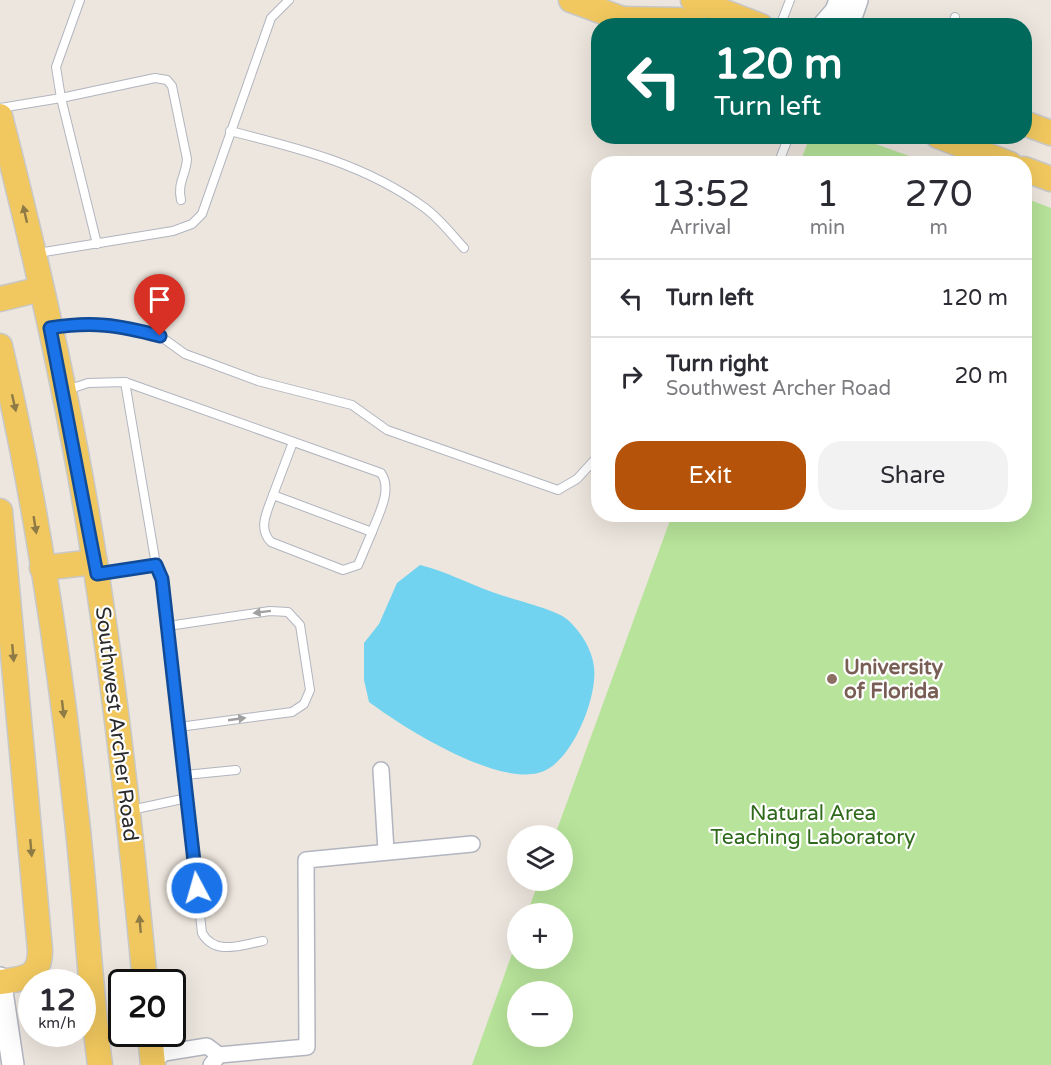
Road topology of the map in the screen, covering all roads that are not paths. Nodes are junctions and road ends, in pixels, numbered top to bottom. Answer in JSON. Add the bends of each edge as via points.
{"nodes":[{"id":1,"x":80,"y":0,"type":"edge"},
{"id":2,"x":289,"y":0,"type":"edge"},
{"id":3,"x":571,"y":0,"type":"edge"},
{"id":4,"x":693,"y":0,"type":"edge"},
{"id":5,"x":790,"y":0,"type":"edge"},
{"id":6,"x":842,"y":2,"type":"edge"},
{"id":7,"x":620,"y":18,"type":"edge"},
{"id":8,"x":745,"y":18,"type":"edge"},
{"id":9,"x":783,"y":18,"type":"edge"},
{"id":10,"x":832,"y":18,"type":"edge"},
{"id":11,"x":846,"y":18,"type":"edge"},
{"id":12,"x":61,"y":98,"type":"junction"},
{"id":13,"x":0,"y":108,"type":"edge"},
{"id":14,"x":0,"y":116,"type":"edge"},
{"id":15,"x":230,"y":131,"type":"junction"},
{"id":16,"x":959,"y":144,"type":"edge"},
{"id":17,"x":989,"y":156,"type":"edge"},
{"id":18,"x":1032,"y":172,"type":"edge"},
{"id":19,"x":1051,"y":179,"type":"edge"},
{"id":20,"x":181,"y":200,"type":"dead end"},
{"id":21,"x":98,"y":244,"type":"junction"},
{"id":22,"x":464,"y":248,"type":"dead end"},
{"id":23,"x":34,"y":254,"type":"junction"},
{"id":24,"x":41,"y":289,"type":"junction"},
{"id":25,"x":0,"y":299,"type":"edge"},
{"id":26,"x":50,"y":328,"type":"junction"},
{"id":27,"x":0,"y":346,"type":"edge"},
{"id":28,"x":125,"y":382,"type":"junction"},
{"id":29,"x":63,"y":392,"type":"junction"},
{"id":30,"x":293,"y":442,"type":"junction"},
{"id":31,"x":591,"y":464,"type":"edge"},
{"id":32,"x":273,"y":495,"type":"junction"},
{"id":33,"x":0,"y":512,"type":"edge"},
{"id":34,"x":372,"y":532,"type":"junction"},
{"id":35,"x":156,"y":565,"type":"junction"},
{"id":36,"x":42,"y":568,"type":"junction"},
{"id":37,"x":96,"y":568,"type":"junction"},
{"id":38,"x":168,"y":626,"type":"junction"},
{"id":39,"x":179,"y":728,"type":"junction"},
{"id":40,"x":236,"y":770,"type":"dead end"},
{"id":41,"x":381,"y":770,"type":"dead end"},
{"id":42,"x":185,"y":775,"type":"junction"},
{"id":43,"x":187,"y":798,"type":"junction"},
{"id":44,"x":129,"y":811,"type":"junction"},
{"id":45,"x":472,"y":844,"type":"dead end"},
{"id":46,"x":386,"y":851,"type":"junction"},
{"id":47,"x":263,"y":941,"type":"dead end"},
{"id":48,"x":144,"y":969,"type":"edge"},
{"id":49,"x":0,"y":981,"type":"edge"},
{"id":50,"x":150,"y":1047,"type":"edge"},
{"id":51,"x":8,"y":1050,"type":"edge"},
{"id":52,"x":215,"y":1060,"type":"edge"},
{"id":53,"x":100,"y":1065,"type":"edge"},
{"id":54,"x":149,"y":1065,"type":"edge"}],
"edges":[{"from":1,"to":12,"type":"lane","via":[[56,67]]},
{"from":2,"to":15,"type":"lane","via":[[271,18]]},
{"from":3,"to":7,"type":"main road"},
{"from":4,"to":8,"type":"main road"},
{"from":5,"to":9,"type":"lane"},
{"from":6,"to":10,"type":"street"},
{"from":6,"to":11,"type":"street"},
{"from":12,"to":13,"type":"lane"},
{"from":12,"to":20,"type":"lane","via":[[154,78],[167,80],[172,86],[187,159],[179,180]]},
{"from":12,"to":21,"type":"lane"},
{"from":23,"to":14,"type":"main road","name":"Southwest Archer Road","one_way":true},
{"from":15,"to":21,"type":"lane","via":[[202,214],[192,224]]},
{"from":15,"to":22,"type":"lane","via":[[321,154],[393,186],[428,210]]},
{"from":16,"to":17,"type":"main road"},
{"from":18,"to":19,"type":"main road"},
{"from":21,"to":23,"type":"lane"},
{"from":23,"to":24,"type":"main road","name":"Southwest Archer Road"},
{"from":24,"to":25,"type":"main road"},
{"from":24,"to":26,"type":"main road","name":"Southwest Archer Road"},
{"from":26,"to":29,"type":"main road","name":"Southwest Archer Road"},
{"from":26,"to":31,"type":"lane","via":[[85,322],[116,324],[160,336],[185,354],[258,381],[352,405],[387,430],[558,490],[577,479]]},
{"from":27,"to":36,"type":"main road","one_way":true,"via":[[20,429]]},
{"from":28,"to":29,"type":"lane","via":[[88,383]]},
{"from":28,"to":30,"type":"lane"},
{"from":28,"to":35,"type":"lane"},
{"from":29,"to":37,"type":"main road","name":"Southwest Archer Road"},
{"from":30,"to":32,"type":"lane"},
{"from":30,"to":34,"type":"lane","via":[[381,473],[387,489]]},
{"from":32,"to":34,"type":"lane"},
{"from":32,"to":34,"type":"lane","via":[[264,520],[266,537],[343,570],[358,565]]},
{"from":33,"to":49,"type":"main road","one_way":true,"via":[[40,950],[34,973],[22,979]]},
{"from":35,"to":37,"type":"lane"},
{"from":35,"to":38,"type":"lane","via":[[162,579]]},
{"from":36,"to":37,"type":"main road"},
{"from":36,"to":53,"type":"main road","one_way":true,"via":[[76,813]]},
{"from":37,"to":44,"type":"main road","name":"Southwest Archer Road"},
{"from":38,"to":39,"type":"lane"},
{"from":39,"to":38,"type":"lane","one_way":true,"via":[[292,712],[304,705],[310,690],[300,625],[288,612],[270,611]]},
{"from":39,"to":42,"type":"lane"},
{"from":40,"to":42,"type":"lane"},
{"from":41,"to":46,"type":"street"},
{"from":42,"to":43,"type":"lane"},
{"from":43,"to":44,"type":"lane"},
{"from":43,"to":47,"type":"lane","via":[[206,942],[217,947]]},
{"from":48,"to":44,"type":"main road","name":"Southwest Archer Road","one_way":true},
{"from":45,"to":46,"type":"street"},
{"from":46,"to":52,"type":"street","via":[[306,860],[307,1047]]},
{"from":49,"to":51,"type":"street"},
{"from":50,"to":54,"type":"main road"},
{"from":52,"to":54,"type":"street","via":[[207,1046],[164,1053]]}]}
